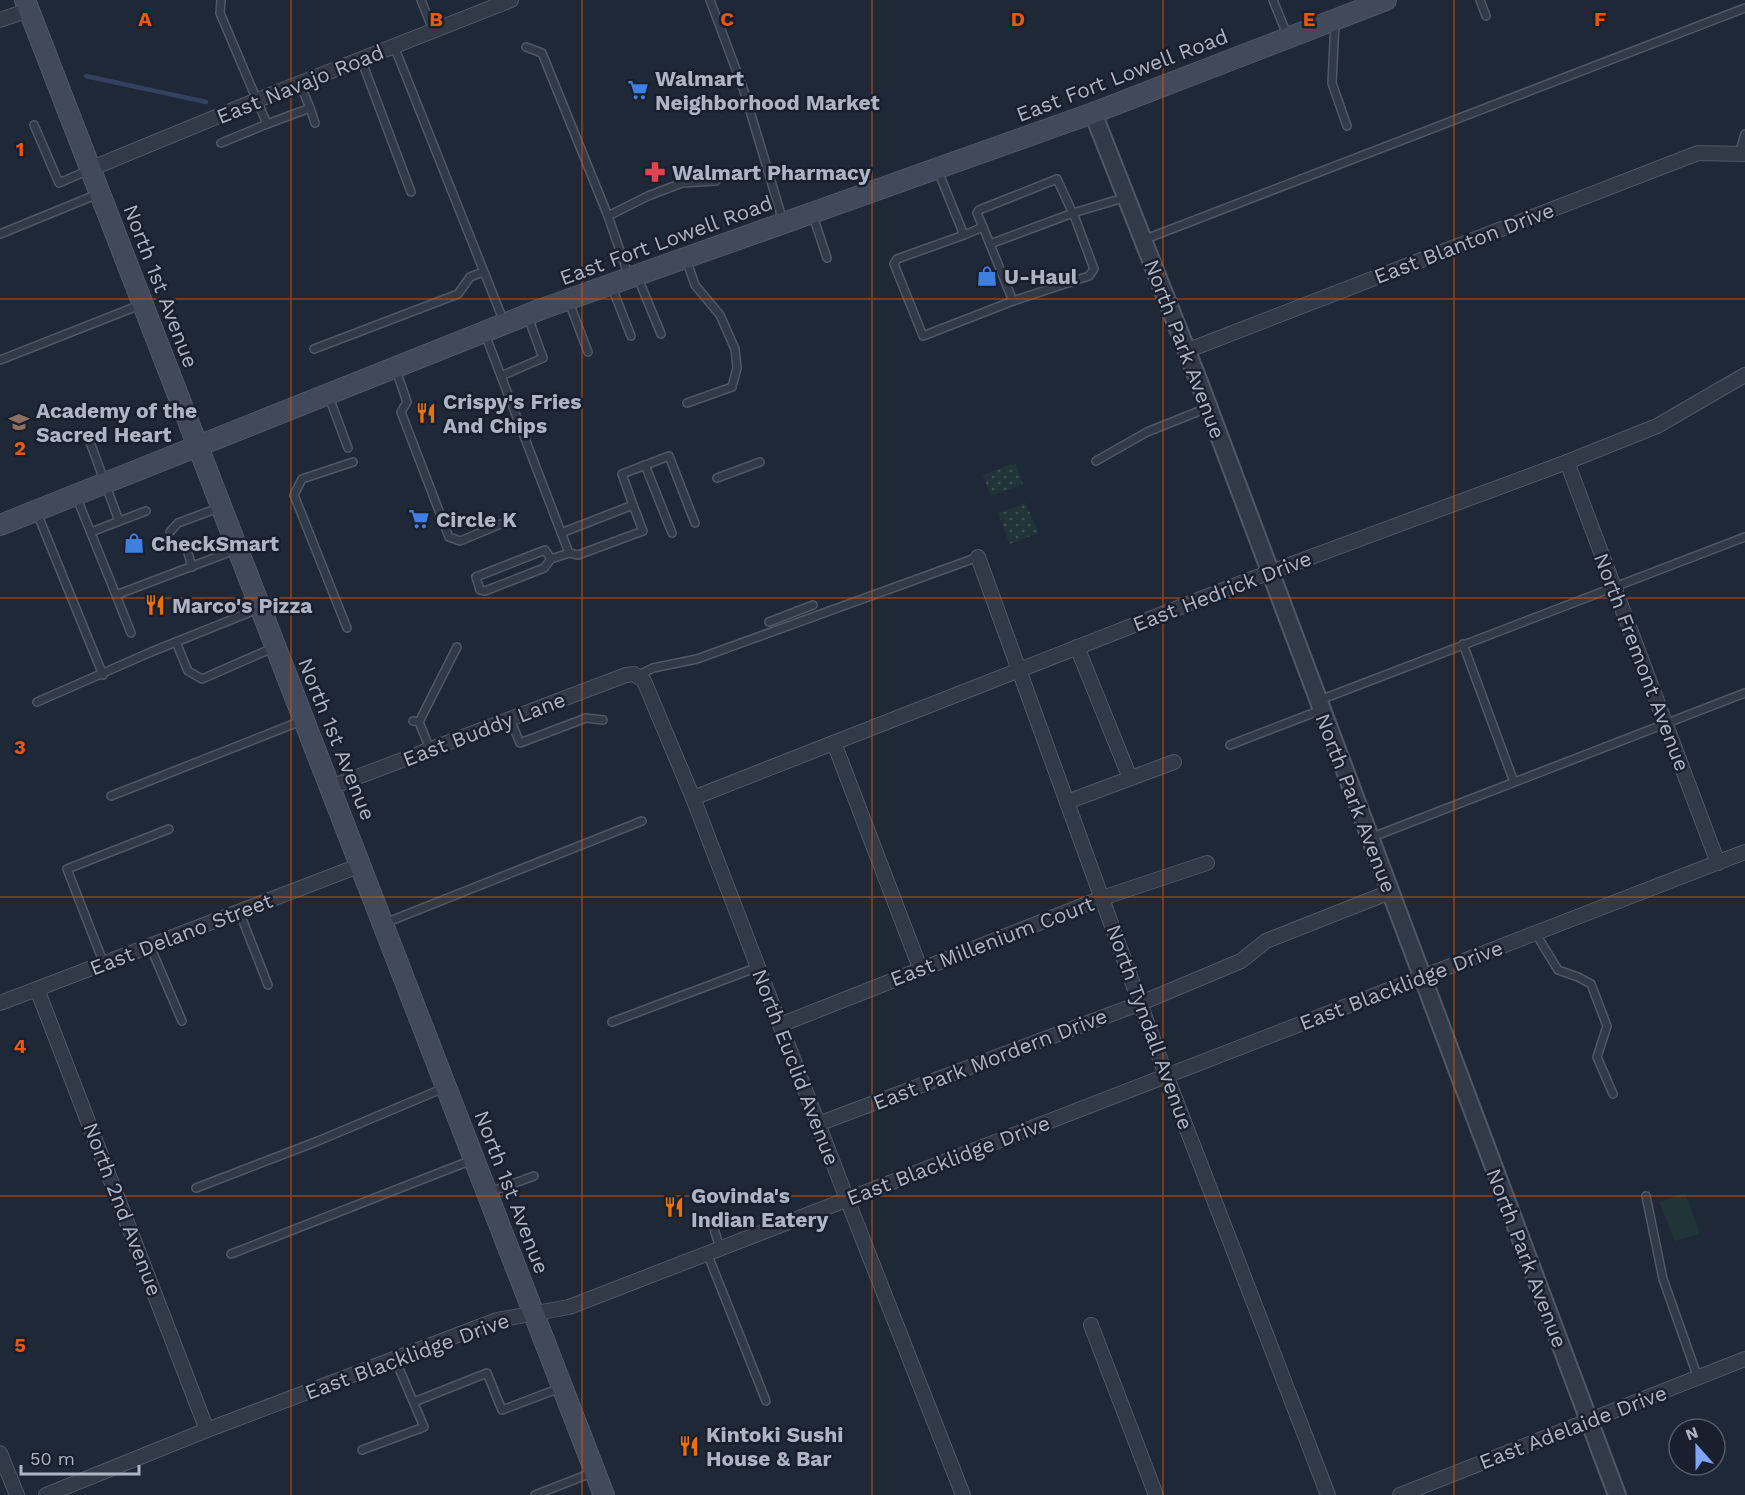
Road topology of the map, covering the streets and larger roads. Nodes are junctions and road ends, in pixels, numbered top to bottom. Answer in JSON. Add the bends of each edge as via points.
{"nodes":[{"id":1,"x":511,"y":0,"type":"edge"},
{"id":2,"x":1386,"y":0,"type":"edge"},
{"id":3,"x":27,"y":5,"type":"edge"},
{"id":4,"x":0,"y":20,"type":"edge"},
{"id":5,"x":1093,"y":113,"type":"junction"},
{"id":6,"x":1742,"y":154,"type":"edge"},
{"id":7,"x":90,"y":169,"type":"junction"},
{"id":8,"x":1186,"y":351,"type":"junction"},
{"id":9,"x":1745,"y":375,"type":"edge"},
{"id":10,"x":199,"y":448,"type":"junction"},
{"id":11,"x":1567,"y":462,"type":"junction"},
{"id":12,"x":0,"y":525,"type":"edge"},
{"id":13,"x":978,"y":557,"type":"road end"},
{"id":14,"x":1269,"y":573,"type":"junction"},
{"id":15,"x":1077,"y":647,"type":"junction"},
{"id":16,"x":1018,"y":670,"type":"junction"},
{"id":17,"x":638,"y":676,"type":"joint"},
{"id":18,"x":834,"y":742,"type":"junction"},
{"id":19,"x":1174,"y":762,"type":"dead end"},
{"id":20,"x":1130,"y":778,"type":"junction"},
{"id":21,"x":331,"y":787,"type":"junction"},
{"id":22,"x":693,"y":798,"type":"junction"},
{"id":23,"x":1067,"y":802,"type":"junction"},
{"id":24,"x":1745,"y":852,"type":"edge"},
{"id":25,"x":1207,"y":863,"type":"dead end"},
{"id":26,"x":1718,"y":863,"type":"junction"},
{"id":27,"x":361,"y":865,"type":"junction"},
{"id":28,"x":1390,"y":892,"type":"junction"},
{"id":29,"x":1102,"y":898,"type":"junction"},
{"id":30,"x":920,"y":968,"type":"junction"},
{"id":31,"x":1422,"y":978,"type":"junction"},
{"id":32,"x":37,"y":989,"type":"junction"},
{"id":33,"x":0,"y":1003,"type":"edge"},
{"id":34,"x":1141,"y":1003,"type":"junction"},
{"id":35,"x":780,"y":1025,"type":"junction"},
{"id":36,"x":1166,"y":1075,"type":"junction"},
{"id":37,"x":818,"y":1124,"type":"junction"},
{"id":38,"x":847,"y":1199,"type":"junction"},
{"id":39,"x":533,"y":1313,"type":"junction"},
{"id":40,"x":1090,"y":1325,"type":"dead end"},
{"id":41,"x":1745,"y":1359,"type":"edge"},
{"id":42,"x":1589,"y":1422,"type":"junction"},
{"id":43,"x":207,"y":1430,"type":"junction"},
{"id":44,"x":0,"y":1453,"type":"edge"},
{"id":45,"x":16,"y":1495,"type":"edge"},
{"id":46,"x":46,"y":1495,"type":"edge"},
{"id":47,"x":604,"y":1495,"type":"edge"},
{"id":48,"x":963,"y":1495,"type":"edge"},
{"id":49,"x":1156,"y":1495,"type":"edge"},
{"id":50,"x":1328,"y":1495,"type":"edge"},
{"id":51,"x":1400,"y":1495,"type":"edge"},
{"id":52,"x":1617,"y":1495,"type":"edge"}],
"edges":[{"from":1,"to":7,"type":"street","name":"East Navajo Road"},
{"from":2,"to":5,"type":"main road","name":"East Fort Lowell Road"},
{"from":3,"to":4,"type":"street"},
{"from":3,"to":7,"type":"main road","name":"North 1st Avenue"},
{"from":5,"to":8,"type":"street","name":"North Park Avenue"},
{"from":5,"to":10,"type":"main road","name":"East Fort Lowell Road","via":[[568,300]]},
{"from":6,"to":8,"type":"street","name":"East Blanton Drive","via":[[1698,153]]},
{"from":7,"to":10,"type":"main road","name":"North 1st Avenue"},
{"from":8,"to":14,"type":"street","name":"North Park Avenue"},
{"from":9,"to":11,"type":"street","name":"East Hedrick Drive","via":[[1656,426]]},
{"from":10,"to":12,"type":"main road","name":"East Fort Lowell Road"},
{"from":10,"to":21,"type":"main road","name":"North 1st Avenue"},
{"from":11,"to":14,"type":"street","name":"East Hedrick Drive"},
{"from":11,"to":26,"type":"street","name":"North Fremont Avenue"},
{"from":13,"to":16,"type":"street","name":"North Tyndall Avenue"},
{"from":14,"to":15,"type":"street","name":"East Hedrick Drive"},
{"from":14,"to":28,"type":"street","name":"North Park Avenue"},
{"from":15,"to":16,"type":"street","name":"East Hedrick Drive"},
{"from":15,"to":20,"type":"street"},
{"from":16,"to":18,"type":"street","name":"East Hedrick Drive"},
{"from":16,"to":23,"type":"street","name":"North Tyndall Avenue"},
{"from":17,"to":21,"type":"street","name":"East Buddy Lane","via":[[626,675]]},
{"from":17,"to":22,"type":"street","name":"North Euclid Avenue","via":[[649,690]]},
{"from":18,"to":22,"type":"street","name":"East Hedrick Drive"},
{"from":18,"to":30,"type":"street"},
{"from":19,"to":20,"type":"street"},
{"from":20,"to":23,"type":"street"},
{"from":21,"to":27,"type":"main road","name":"North 1st Avenue"},
{"from":22,"to":35,"type":"street","name":"North Euclid Avenue"},
{"from":23,"to":29,"type":"street","name":"North Tyndall Avenue"},
{"from":24,"to":26,"type":"street","name":"East Blacklidge Drive"},
{"from":25,"to":29,"type":"street","name":"East Millenium Court"},
{"from":26,"to":31,"type":"street","name":"East Blacklidge Drive"},
{"from":27,"to":32,"type":"street","name":"East Delano Street"},
{"from":27,"to":39,"type":"main road","name":"North 1st Avenue"},
{"from":28,"to":31,"type":"street","name":"North Park Avenue"},
{"from":28,"to":34,"type":"street","name":"East Park Mordern Drive","via":[[1266,940],[1241,961]]},
{"from":29,"to":30,"type":"street","name":"East Millenium Court"},
{"from":29,"to":34,"type":"street","name":"North Tyndall Avenue"},
{"from":30,"to":35,"type":"street","name":"East Millenium Court"},
{"from":31,"to":36,"type":"street","name":"East Blacklidge Drive"},
{"from":31,"to":42,"type":"street","name":"North Park Avenue"},
{"from":32,"to":33,"type":"street","name":"East Delano Street"},
{"from":32,"to":43,"type":"street","name":"North 2nd Avenue"},
{"from":34,"to":36,"type":"street","name":"North Tyndall Avenue"},
{"from":34,"to":37,"type":"street","name":"East Park Mordern Drive"},
{"from":35,"to":37,"type":"street","name":"North Euclid Avenue"},
{"from":36,"to":38,"type":"street","name":"East Blacklidge Drive"},
{"from":36,"to":50,"type":"street","name":"North Tyndall Avenue"},
{"from":37,"to":38,"type":"street","name":"North Euclid Avenue"},
{"from":38,"to":39,"type":"street","name":"East Blacklidge Drive","via":[[569,1307]]},
{"from":38,"to":48,"type":"street","name":"North Euclid Avenue"},
{"from":39,"to":43,"type":"street","name":"East Blacklidge Drive","via":[[497,1320]]},
{"from":39,"to":47,"type":"main road","name":"North 1st Avenue"},
{"from":40,"to":49,"type":"street"},
{"from":41,"to":42,"type":"street","name":"East Adelaide Drive"},
{"from":42,"to":51,"type":"street","name":"East Adelaide Drive"},
{"from":42,"to":52,"type":"street","name":"North Park Avenue"},
{"from":43,"to":46,"type":"street","name":"East Blacklidge Drive"},
{"from":44,"to":45,"type":"street"}]}
